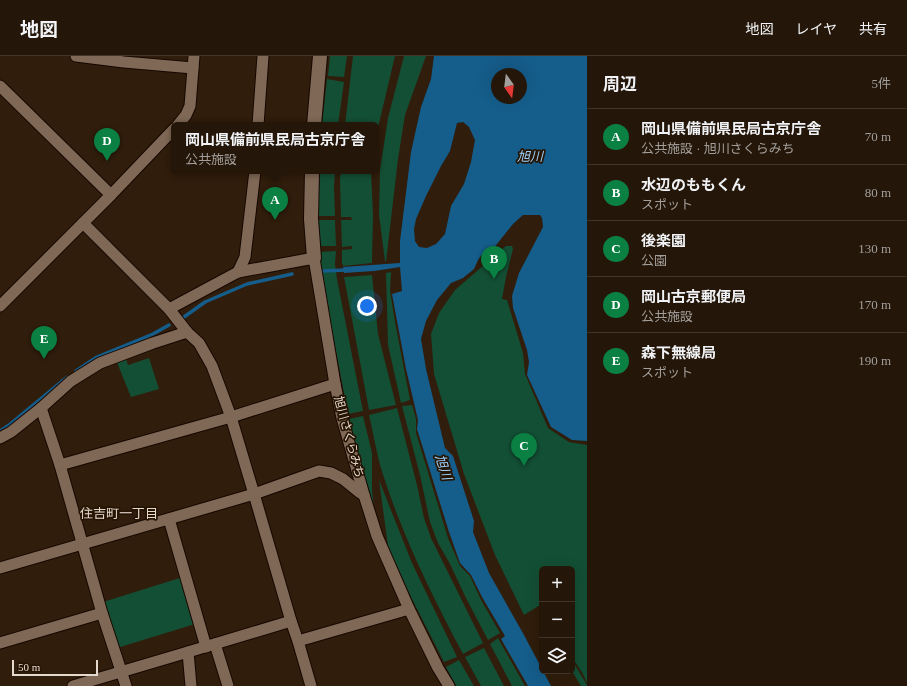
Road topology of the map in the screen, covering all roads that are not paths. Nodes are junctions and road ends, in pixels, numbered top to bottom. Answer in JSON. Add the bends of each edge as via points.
{"nodes":[{"id":1,"x":76,"y":56,"type":"edge"},
{"id":2,"x":194,"y":56,"type":"edge"},
{"id":3,"x":263,"y":56,"type":"edge"},
{"id":4,"x":320,"y":56,"type":"edge"},
{"id":5,"x":193,"y":68,"type":"junction"},
{"id":6,"x":0,"y":86,"type":"edge"},
{"id":7,"x":180,"y":122,"type":"edge"},
{"id":8,"x":258,"y":122,"type":"edge"},
{"id":9,"x":314,"y":122,"type":"edge"},
{"id":10,"x":171,"y":132,"type":"edge"},
{"id":11,"x":255,"y":174,"type":"edge"},
{"id":12,"x":312,"y":174,"type":"edge"},
{"id":13,"x":111,"y":194,"type":"junction"},
{"id":14,"x":83,"y":222,"type":"junction"},
{"id":15,"x":314,"y":258,"type":"junction"},
{"id":16,"x":238,"y":272,"type":"junction"},
{"id":17,"x":0,"y":306,"type":"edge"},
{"id":18,"x":169,"y":309,"type":"junction"},
{"id":19,"x":186,"y":332,"type":"junction"},
{"id":20,"x":335,"y":384,"type":"junction"},
{"id":21,"x":41,"y":408,"type":"junction"},
{"id":22,"x":231,"y":417,"type":"junction"},
{"id":23,"x":0,"y":438,"type":"edge"},
{"id":24,"x":60,"y":465,"type":"junction"},
{"id":25,"x":254,"y":494,"type":"junction"},
{"id":26,"x":364,"y":495,"type":"junction"},
{"id":27,"x":169,"y":519,"type":"junction"},
{"id":28,"x":82,"y":544,"type":"junction"},
{"id":29,"x":1,"y":564,"type":"edge"},
{"id":30,"x":409,"y":609,"type":"junction"},
{"id":31,"x":102,"y":613,"type":"junction"},
{"id":32,"x":290,"y":621,"type":"junction"},
{"id":33,"x":298,"y":641,"type":"junction"},
{"id":34,"x":0,"y":642,"type":"edge"},
{"id":35,"x":211,"y":645,"type":"junction"},
{"id":36,"x":188,"y":652,"type":"junction"},
{"id":37,"x":121,"y":671,"type":"junction"},
{"id":38,"x":73,"y":686,"type":"edge"},
{"id":39,"x":126,"y":686,"type":"edge"},
{"id":40,"x":191,"y":686,"type":"edge"},
{"id":41,"x":228,"y":686,"type":"edge"},
{"id":42,"x":311,"y":686,"type":"edge"},
{"id":43,"x":449,"y":686,"type":"edge"}],
"edges":[{"from":1,"to":5,"type":"street"},
{"from":2,"to":5,"type":"street"},
{"from":3,"to":8,"type":"street"},
{"from":4,"to":9,"type":"street"},
{"from":5,"to":7,"type":"street","via":[[190,106]]},
{"from":6,"to":13,"type":"street"},
{"from":10,"to":13,"type":"street"},
{"from":11,"to":16,"type":"street","via":[[245,257]]},
{"from":12,"to":15,"type":"street","name":"旭川さくらみち","via":[[311,219]]},
{"from":13,"to":14,"type":"street"},
{"from":14,"to":17,"type":"street"},
{"from":14,"to":18,"type":"street"},
{"from":15,"to":16,"type":"street"},
{"from":15,"to":20,"type":"street","name":"旭川さくらみち"},
{"from":16,"to":18,"type":"street"},
{"from":18,"to":19,"type":"street"},
{"from":19,"to":21,"type":"street","via":[[100,363],[71,381]]},
{"from":19,"to":22,"type":"street","via":[[199,343],[212,366]]},
{"from":20,"to":22,"type":"street"},
{"from":20,"to":26,"type":"street","name":"旭川さくらみち"},
{"from":21,"to":23,"type":"street"},
{"from":21,"to":24,"type":"street"},
{"from":22,"to":24,"type":"street"},
{"from":22,"to":25,"type":"street"},
{"from":24,"to":28,"type":"street"},
{"from":25,"to":26,"type":"street","via":[[319,471],[343,479]]},
{"from":25,"to":27,"type":"street"},
{"from":25,"to":32,"type":"street"},
{"from":26,"to":30,"type":"street","name":"旭川さくらみち","via":[[377,536]]},
{"from":27,"to":28,"type":"street"},
{"from":27,"to":35,"type":"street"},
{"from":28,"to":29,"type":"street"},
{"from":28,"to":31,"type":"street"},
{"from":30,"to":33,"type":"street"},
{"from":30,"to":43,"type":"street","name":"旭川さくらみち"},
{"from":31,"to":34,"type":"street"},
{"from":31,"to":37,"type":"street"},
{"from":32,"to":33,"type":"street"},
{"from":32,"to":35,"type":"street"},
{"from":33,"to":42,"type":"street"},
{"from":35,"to":36,"type":"street"},
{"from":35,"to":41,"type":"street"},
{"from":36,"to":37,"type":"street"},
{"from":36,"to":40,"type":"street"},
{"from":37,"to":38,"type":"street"},
{"from":37,"to":39,"type":"street"}]}
